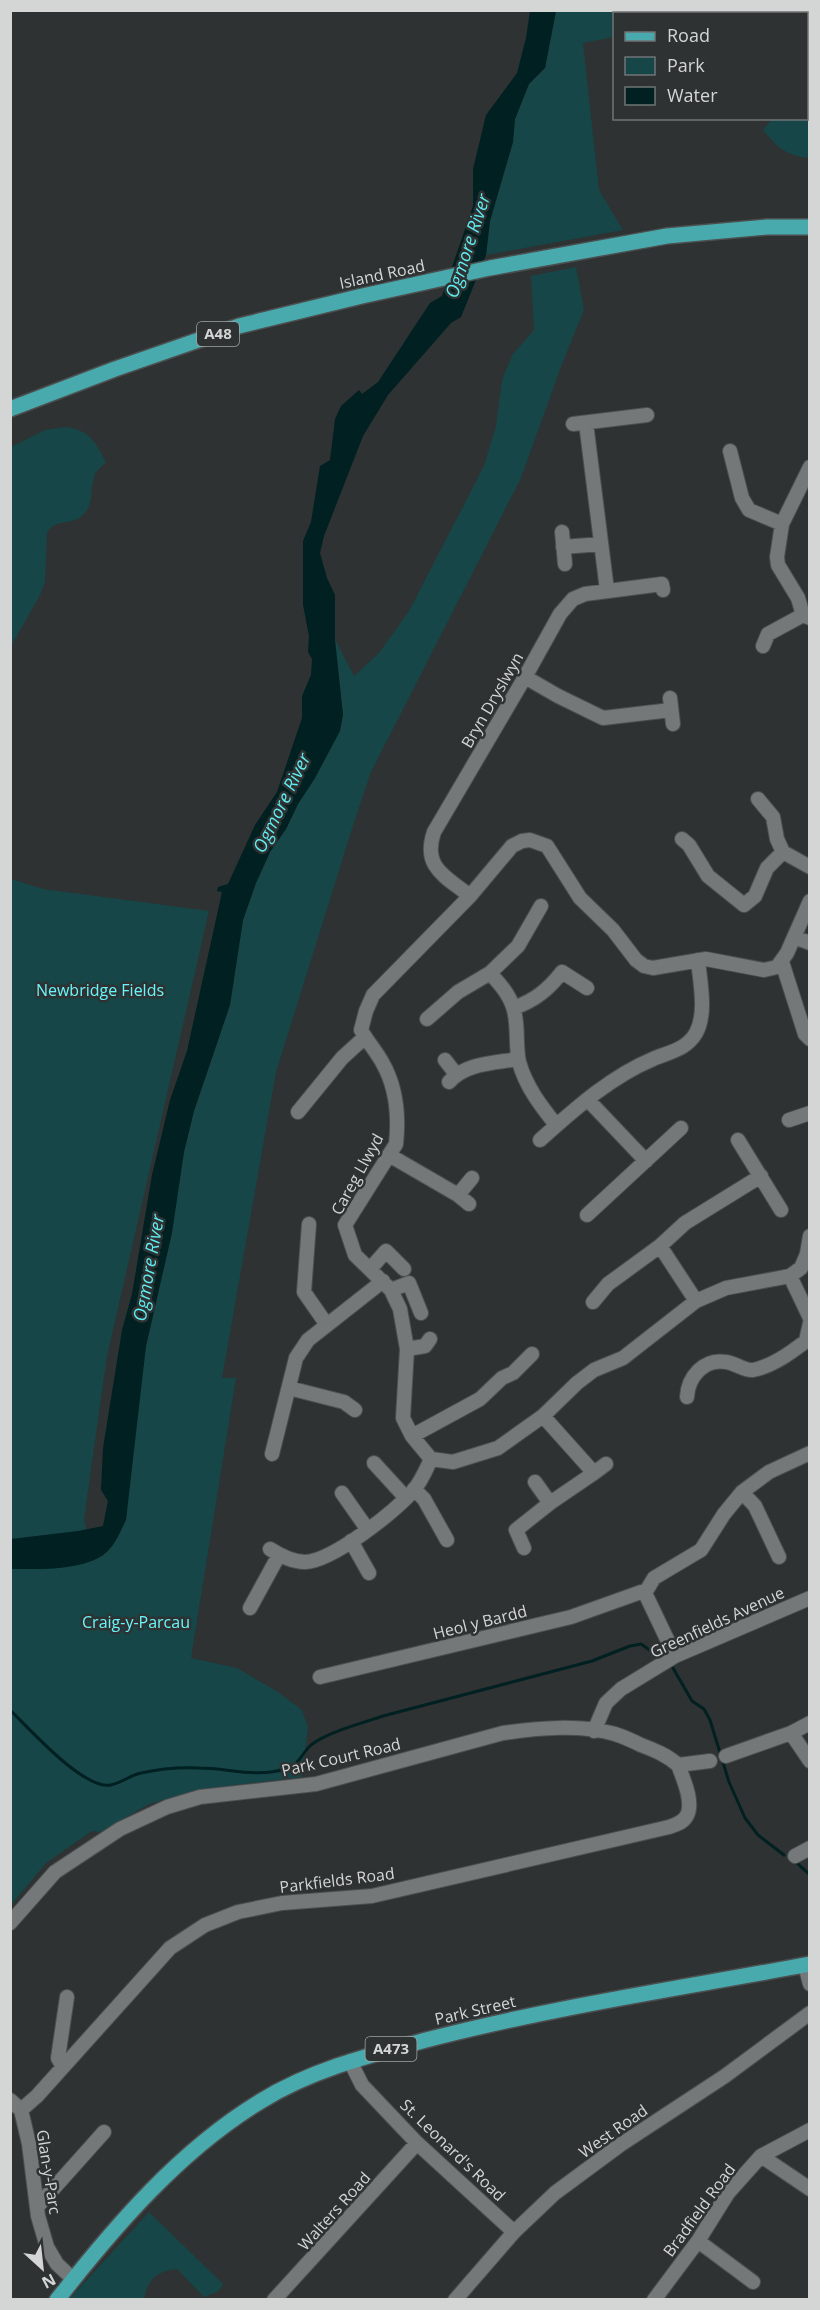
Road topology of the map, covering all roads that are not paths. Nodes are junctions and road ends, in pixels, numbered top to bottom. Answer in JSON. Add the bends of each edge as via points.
{"nodes":[{"id":1,"x":810,"y":227,"type":"edge"},
{"id":2,"x":10,"y":408,"type":"edge"},
{"id":3,"x":646,"y":415,"type":"dead end"},
{"id":4,"x":726,"y":460,"type":"dead end"},
{"id":5,"x":810,"y":466,"type":"edge"},
{"id":6,"x":804,"y":493,"type":"edge"},
{"id":7,"x":782,"y":524,"type":"junction"},
{"id":8,"x":562,"y":532,"type":"dead end"},
{"id":9,"x":601,"y":544,"type":"junction"},
{"id":10,"x":563,"y":547,"type":"junction"},
{"id":11,"x":565,"y":564,"type":"dead end"},
{"id":12,"x":662,"y":584,"type":"dead end"},
{"id":13,"x":607,"y":590,"type":"junction"},
{"id":14,"x":806,"y":617,"type":"edge"},
{"id":15,"x":763,"y":646,"type":"dead end"},
{"id":16,"x":525,"y":677,"type":"junction"},
{"id":17,"x":673,"y":724,"type":"dead end"},
{"id":18,"x":758,"y":799,"type":"dead end"},
{"id":19,"x":682,"y":839,"type":"dead end"},
{"id":20,"x":783,"y":852,"type":"junction"},
{"id":21,"x":810,"y":867,"type":"edge"},
{"id":22,"x":470,"y":896,"type":"junction"},
{"id":23,"x":810,"y":901,"type":"edge"},
{"id":24,"x":541,"y":906,"type":"dead end"},
{"id":25,"x":794,"y":937,"type":"junction"},
{"id":26,"x":810,"y":943,"type":"edge"},
{"id":27,"x":698,"y":960,"type":"junction"},
{"id":28,"x":782,"y":962,"type":"junction"},
{"id":29,"x":490,"y":973,"type":"junction"},
{"id":30,"x":587,"y":988,"type":"dead end"},
{"id":31,"x":514,"y":1008,"type":"junction"},
{"id":32,"x":427,"y":1019,"type":"dead end"},
{"id":33,"x":365,"y":1037,"type":"junction"},
{"id":34,"x":810,"y":1039,"type":"edge"},
{"id":35,"x":518,"y":1059,"type":"junction"},
{"id":36,"x":445,"y":1060,"type":"dead end"},
{"id":37,"x":588,"y":1100,"type":"junction"},
{"id":38,"x":298,"y":1112,"type":"dead end"},
{"id":39,"x":810,"y":1113,"type":"edge"},
{"id":40,"x":789,"y":1120,"type":"dead end"},
{"id":41,"x":556,"y":1125,"type":"junction"},
{"id":42,"x":681,"y":1128,"type":"dead end"},
{"id":43,"x":540,"y":1140,"type":"dead end"},
{"id":44,"x":738,"y":1140,"type":"dead end"},
{"id":45,"x":389,"y":1155,"type":"junction"},
{"id":46,"x":646,"y":1161,"type":"junction"},
{"id":47,"x":761,"y":1176,"type":"junction"},
{"id":48,"x":472,"y":1178,"type":"dead end"},
{"id":49,"x":781,"y":1210,"type":"dead end"},
{"id":50,"x":587,"y":1215,"type":"dead end"},
{"id":51,"x":309,"y":1224,"type":"dead end"},
{"id":52,"x":810,"y":1236,"type":"edge"},
{"id":53,"x":660,"y":1246,"type":"junction"},
{"id":54,"x":371,"y":1268,"type":"junction"},
{"id":55,"x":404,"y":1269,"type":"dead end"},
{"id":56,"x":790,"y":1276,"type":"junction"},
{"id":57,"x":387,"y":1285,"type":"junction"},
{"id":58,"x":696,"y":1301,"type":"junction"},
{"id":59,"x":595,"y":1304,"type":"dead end"},
{"id":60,"x":421,"y":1313,"type":"dead end"},
{"id":61,"x":810,"y":1318,"type":"edge"},
{"id":62,"x":810,"y":1323,"type":"edge"},
{"id":63,"x":327,"y":1324,"type":"junction"},
{"id":64,"x":430,"y":1339,"type":"dead end"},
{"id":65,"x":407,"y":1348,"type":"junction"},
{"id":66,"x":532,"y":1354,"type":"dead end"},
{"id":67,"x":290,"y":1388,"type":"junction"},
{"id":68,"x":683,"y":1389,"type":"dead end"},
{"id":69,"x":350,"y":1401,"type":"dead end"},
{"id":70,"x":543,"y":1416,"type":"junction"},
{"id":71,"x":412,"y":1436,"type":"junction"},
{"id":72,"x":810,"y":1453,"type":"edge"},
{"id":73,"x":272,"y":1454,"type":"dead end"},
{"id":74,"x":431,"y":1459,"type":"junction"},
{"id":75,"x":374,"y":1463,"type":"dead end"},
{"id":76,"x":606,"y":1464,"type":"dead end"},
{"id":77,"x":594,"y":1473,"type":"junction"},
{"id":78,"x":535,"y":1482,"type":"dead end"},
{"id":79,"x":742,"y":1492,"type":"junction"},
{"id":80,"x":342,"y":1493,"type":"dead end"},
{"id":81,"x":410,"y":1494,"type":"junction"},
{"id":82,"x":550,"y":1503,"type":"junction"},
{"id":83,"x":456,"y":1524,"type":"dead end"},
{"id":84,"x":368,"y":1530,"type":"junction"},
{"id":85,"x":351,"y":1540,"type":"junction"},
{"id":86,"x":524,"y":1548,"type":"dead end"},
{"id":87,"x":779,"y":1557,"type":"dead end"},
{"id":88,"x":369,"y":1573,"type":"dead end"},
{"id":89,"x":645,"y":1593,"type":"junction"},
{"id":90,"x":810,"y":1598,"type":"edge"},
{"id":91,"x":250,"y":1608,"type":"dead end"},
{"id":92,"x":675,"y":1656,"type":"junction"},
{"id":93,"x":320,"y":1677,"type":"dead end"},
{"id":94,"x":810,"y":1723,"type":"edge"},
{"id":95,"x":594,"y":1731,"type":"junction"},
{"id":96,"x":791,"y":1733,"type":"junction"},
{"id":97,"x":726,"y":1756,"type":"dead end"},
{"id":98,"x":710,"y":1761,"type":"dead end"},
{"id":99,"x":810,"y":1761,"type":"edge"},
{"id":100,"x":678,"y":1765,"type":"junction"},
{"id":101,"x":810,"y":1848,"type":"edge"},
{"id":102,"x":795,"y":1856,"type":"dead end"},
{"id":103,"x":10,"y":1923,"type":"edge"},
{"id":104,"x":807,"y":1964,"type":"edge"},
{"id":105,"x":810,"y":1984,"type":"edge"},
{"id":106,"x":67,"y":1997,"type":"dead end"},
{"id":107,"x":810,"y":2013,"type":"edge"},
{"id":108,"x":350,"y":2061,"type":"junction"},
{"id":109,"x":63,"y":2067,"type":"junction"},
{"id":110,"x":10,"y":2100,"type":"edge"},
{"id":111,"x":21,"y":2110,"type":"junction"},
{"id":112,"x":810,"y":2130,"type":"edge"},
{"id":113,"x":104,"y":2132,"type":"dead end"},
{"id":114,"x":417,"y":2144,"type":"junction"},
{"id":115,"x":761,"y":2156,"type":"junction"},
{"id":116,"x":810,"y":2189,"type":"edge"},
{"id":117,"x":37,"y":2207,"type":"junction"},
{"id":118,"x":514,"y":2232,"type":"junction"},
{"id":119,"x":698,"y":2241,"type":"junction"},
{"id":120,"x":73,"y":2279,"type":"junction"},
{"id":121,"x":753,"y":2282,"type":"dead end"},
{"id":122,"x":461,"y":2298,"type":"edge"},
{"id":123,"x":57,"y":2300,"type":"edge"},
{"id":124,"x":274,"y":2300,"type":"edge"},
{"id":125,"x":654,"y":2300,"type":"edge"}],
"edges":[{"from":1,"to":2,"type":"main road","name":"Island Road","number":"A48","via":[[667,236],[362,296],[239,326]]},
{"from":3,"to":9,"type":"street","via":[[579,423]]},
{"from":4,"to":7,"type":"street","via":[[749,510]]},
{"from":5,"to":6,"type":"street"},
{"from":6,"to":7,"type":"street"},
{"from":7,"to":14,"type":"street","via":[[778,565]]},
{"from":8,"to":10,"type":"street"},
{"from":9,"to":10,"type":"street"},
{"from":9,"to":13,"type":"street"},
{"from":10,"to":11,"type":"street"},
{"from":12,"to":13,"type":"street","name":"Bryn Dryslwyn"},
{"from":13,"to":16,"type":"street","name":"Bryn Dryslwyn","via":[[585,594],[567,605]]},
{"from":14,"to":15,"type":"street","via":[[768,634]]},
{"from":16,"to":17,"type":"street","via":[[603,718],[670,704]]},
{"from":16,"to":22,"type":"street","name":"Bryn Dryslwyn","via":[[434,831],[429,846],[434,864]]},
{"from":18,"to":20,"type":"street","via":[[773,817]]},
{"from":19,"to":20,"type":"street","via":[[708,876],[744,905],[755,896],[767,868]]},
{"from":20,"to":21,"type":"street"},
{"from":22,"to":27,"type":"street","via":[[512,846],[522,841],[540,842],[552,853],[580,898],[644,966]]},
{"from":22,"to":33,"type":"street","via":[[373,995],[362,1022]]},
{"from":23,"to":25,"type":"street"},
{"from":24,"to":29,"type":"street","via":[[518,946]]},
{"from":25,"to":26,"type":"street"},
{"from":25,"to":28,"type":"street"},
{"from":27,"to":28,"type":"street","via":[[764,970]]},
{"from":27,"to":37,"type":"street","via":[[702,1009],[694,1036],[681,1048],[621,1076]]},
{"from":28,"to":34,"type":"street"},
{"from":29,"to":31,"type":"street"},
{"from":29,"to":32,"type":"street","via":[[458,992]]},
{"from":30,"to":31,"type":"street","via":[[566,966],[547,991]]},
{"from":31,"to":35,"type":"street"},
{"from":33,"to":38,"type":"street","via":[[342,1058]]},
{"from":33,"to":45,"type":"street","name":"Careg Llwyd","via":[[388,1073],[396,1102],[396,1144]]},
{"from":35,"to":36,"type":"street","via":[[464,1070],[452,1078]]},
{"from":35,"to":41,"type":"street","via":[[531,1091]]},
{"from":37,"to":41,"type":"street"},
{"from":37,"to":46,"type":"street"},
{"from":39,"to":40,"type":"street"},
{"from":41,"to":43,"type":"street"},
{"from":42,"to":46,"type":"street"},
{"from":44,"to":47,"type":"street"},
{"from":45,"to":48,"type":"street","via":[[464,1199]]},
{"from":45,"to":54,"type":"street","name":"Careg Llwyd","via":[[345,1225],[355,1255]]},
{"from":46,"to":50,"type":"street"},
{"from":47,"to":49,"type":"street"},
{"from":47,"to":53,"type":"street","via":[[685,1223]]},
{"from":51,"to":63,"type":"street","via":[[304,1292]]},
{"from":52,"to":56,"type":"street","via":[[801,1268]]},
{"from":53,"to":58,"type":"street"},
{"from":53,"to":59,"type":"street","via":[[608,1284]]},
{"from":54,"to":55,"type":"street","via":[[386,1251]]},
{"from":54,"to":57,"type":"street","name":"Careg Llwyd"},
{"from":56,"to":58,"type":"street","via":[[726,1288]]},
{"from":56,"to":61,"type":"street"},
{"from":57,"to":60,"type":"street","via":[[409,1283]]},
{"from":57,"to":63,"type":"street"},
{"from":57,"to":65,"type":"street","name":"Careg Llwyd","via":[[400,1309]]},
{"from":58,"to":70,"type":"street","via":[[623,1358],[577,1383]]},
{"from":62,"to":68,"type":"street","via":[[806,1341],[779,1360],[751,1370],[725,1362],[710,1363],[697,1371]]},
{"from":63,"to":67,"type":"street","via":[[308,1340],[296,1358]]},
{"from":64,"to":65,"type":"street","via":[[425,1346]]},
{"from":65,"to":71,"type":"street","name":"Careg Llwyd","via":[[403,1418]]},
{"from":66,"to":71,"type":"street","via":[[472,1404]]},
{"from":67,"to":69,"type":"street"},
{"from":67,"to":73,"type":"street"},
{"from":70,"to":74,"type":"street","via":[[498,1448],[453,1462]]},
{"from":70,"to":77,"type":"street"},
{"from":71,"to":74,"type":"street","name":"Careg Llwyd"},
{"from":72,"to":79,"type":"street","via":[[769,1472]]},
{"from":74,"to":81,"type":"street"},
{"from":75,"to":81,"type":"street"},
{"from":76,"to":77,"type":"street"},
{"from":77,"to":82,"type":"street"},
{"from":78,"to":82,"type":"street"},
{"from":79,"to":87,"type":"street","via":[[755,1506]]},
{"from":79,"to":89,"type":"street","via":[[700,1550],[654,1578]]},
{"from":80,"to":84,"type":"street","via":[[346,1510]]},
{"from":81,"to":83,"type":"street","via":[[424,1499],[445,1536]]},
{"from":81,"to":84,"type":"street"},
{"from":82,"to":86,"type":"street","via":[[516,1530]]},
{"from":84,"to":85,"type":"street"},
{"from":85,"to":88,"type":"street"},
{"from":85,"to":91,"type":"street","via":[[319,1559],[306,1562],[292,1561],[275,1552]]},
{"from":89,"to":92,"type":"street"},
{"from":89,"to":93,"type":"street","name":"Heol y Bardd","via":[[571,1617]]},
{"from":90,"to":92,"type":"street","name":"Greenfields Avenue"},
{"from":92,"to":95,"type":"street","name":"Greenfields Avenue","via":[[614,1695],[606,1703]]},
{"from":94,"to":96,"type":"street"},
{"from":95,"to":100,"type":"street","name":"Park Court Road","via":[[615,1734]]},
{"from":95,"to":103,"type":"street","name":"Park Court Road","via":[[559,1728],[503,1733],[316,1784],[200,1797],[167,1807],[120,1829],[55,1872]]},
{"from":96,"to":97,"type":"street"},
{"from":96,"to":99,"type":"street"},
{"from":98,"to":100,"type":"street"},
{"from":100,"to":109,"type":"street","name":"Parkfields Road","via":[[689,1809],[682,1822],[669,1827],[372,1896],[282,1902],[205,1924],[170,1948]]},
{"from":101,"to":102,"type":"street"},
{"from":104,"to":105,"type":"street"},
{"from":104,"to":108,"type":"main road","name":"Park Street","number":"A473","via":[[478,2026]]},
{"from":106,"to":109,"type":"street","via":[[58,2058]]},
{"from":107,"to":118,"type":"street","name":"West Road","via":[[564,2186]]},
{"from":108,"to":114,"type":"street","name":"St. Leonard's Road","via":[[362,2085]]},
{"from":108,"to":120,"type":"main road","name":"Park Street","number":"A473","via":[[261,2100],[211,2136],[159,2183]]},
{"from":109,"to":111,"type":"street","name":"Parkfields Road"},
{"from":110,"to":111,"type":"street","name":"Glan-y-Parc"},
{"from":111,"to":117,"type":"street","name":"Glan-y-Parc"},
{"from":112,"to":115,"type":"street","name":"Bradfield Road"},
{"from":113,"to":117,"type":"street"},
{"from":114,"to":118,"type":"street","name":"St. Leonard's Road"},
{"from":114,"to":124,"type":"street","name":"Walters Road"},
{"from":115,"to":116,"type":"street"},
{"from":115,"to":119,"type":"street","name":"Bradfield Road","via":[[728,2193]]},
{"from":117,"to":120,"type":"street","name":"Glan-y-Parc","via":[[47,2247]]},
{"from":118,"to":122,"type":"street","name":"West Road"},
{"from":119,"to":121,"type":"street"},
{"from":119,"to":125,"type":"street","name":"Bradfield Road"},
{"from":120,"to":123,"type":"main road","name":"Park Street","number":"A473"}]}
